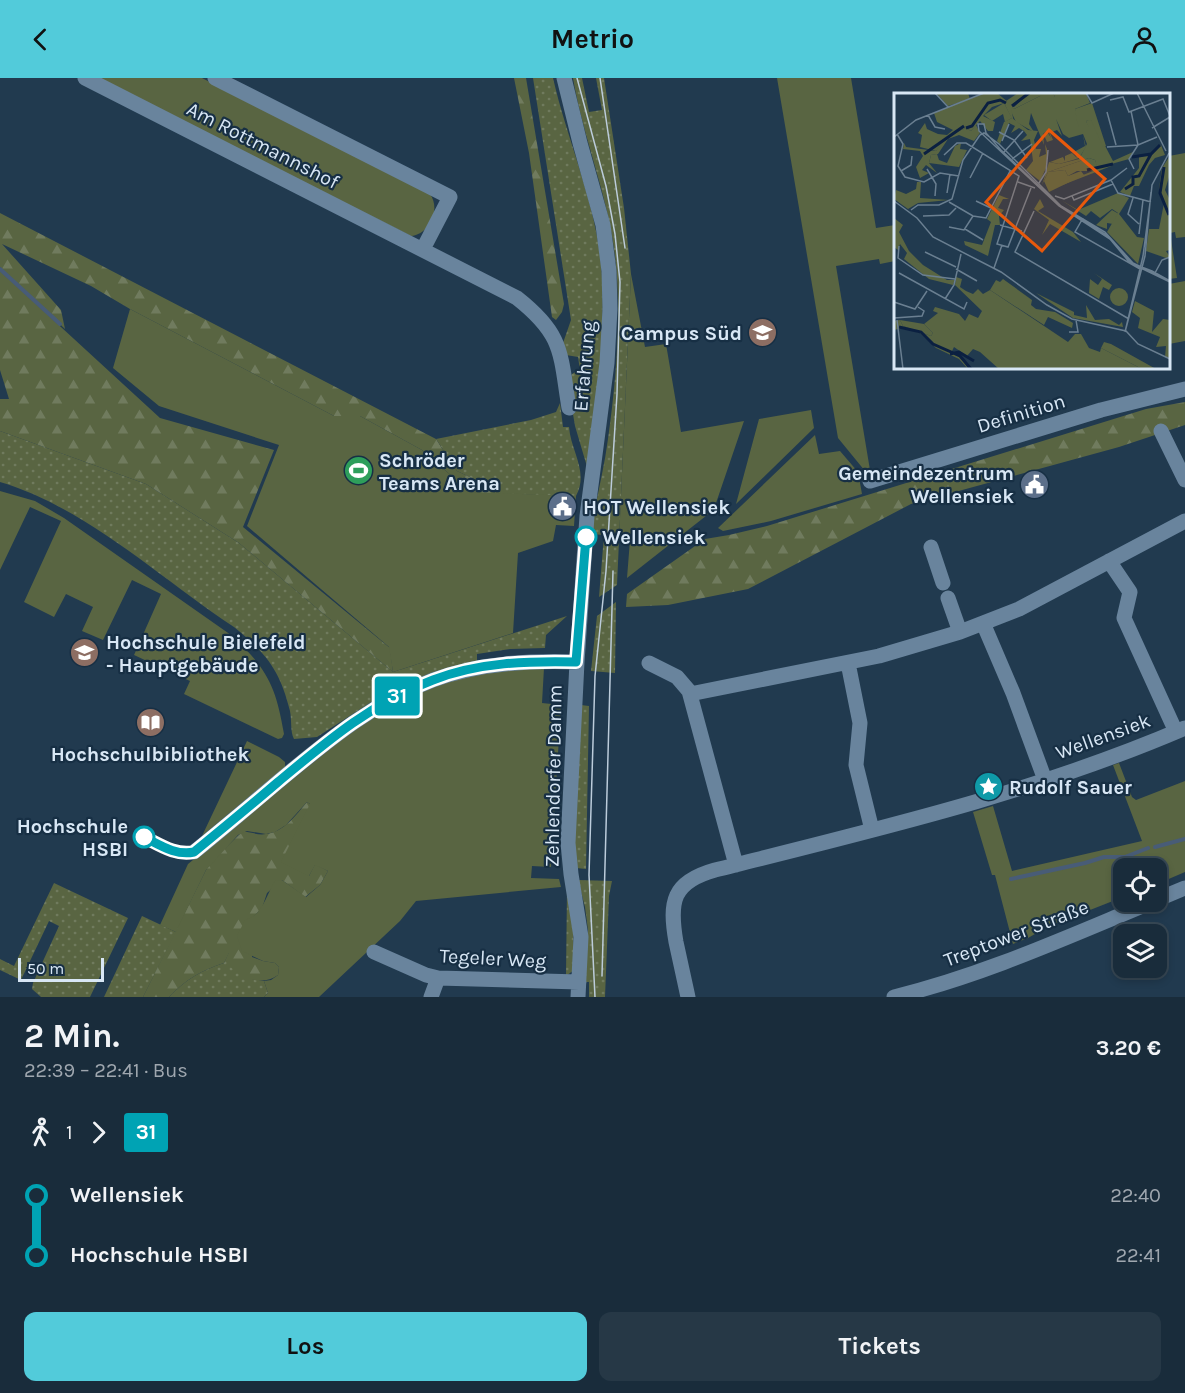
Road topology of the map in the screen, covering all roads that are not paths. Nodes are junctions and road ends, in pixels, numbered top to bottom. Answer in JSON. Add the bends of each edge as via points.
{"nodes":[{"id":1,"x":85,"y":78,"type":"edge"},
{"id":2,"x":215,"y":78,"type":"edge"},
{"id":3,"x":564,"y":78,"type":"edge"},
{"id":4,"x":423,"y":249,"type":"junction"},
{"id":5,"x":1185,"y":389,"type":"edge"},
{"id":6,"x":569,"y":408,"type":"dead end"},
{"id":7,"x":1161,"y":431,"type":"dead end"},
{"id":8,"x":1185,"y":480,"type":"edge"},
{"id":9,"x":870,"y":481,"type":"dead end"},
{"id":10,"x":1185,"y":521,"type":"edge"},
{"id":11,"x":931,"y":547,"type":"dead end"},
{"id":12,"x":1109,"y":561,"type":"junction"},
{"id":13,"x":983,"y":623,"type":"junction"},
{"id":14,"x":960,"y":632,"type":"junction"},
{"id":15,"x":576,"y":662,"type":"junction"},
{"id":16,"x":649,"y":663,"type":"dead end"},
{"id":17,"x":848,"y":663,"type":"junction"},
{"id":18,"x":690,"y":694,"type":"junction"},
{"id":19,"x":1181,"y":730,"type":"edge"},
{"id":20,"x":1045,"y":780,"type":"junction"},
{"id":21,"x":872,"y":831,"type":"junction"},
{"id":22,"x":194,"y":852,"type":"dead end"},
{"id":23,"x":736,"y":865,"type":"junction"},
{"id":24,"x":1185,"y":888,"type":"edge"},
{"id":25,"x":1167,"y":895,"type":"edge"},
{"id":26,"x":1128,"y":912,"type":"edge"},
{"id":27,"x":374,"y":952,"type":"dead end"},
{"id":28,"x":438,"y":978,"type":"junction"},
{"id":29,"x":579,"y":990,"type":"edge"},
{"id":30,"x":431,"y":997,"type":"edge"},
{"id":31,"x":688,"y":997,"type":"edge"},
{"id":32,"x":894,"y":997,"type":"edge"}],
"edges":[{"from":1,"to":4,"type":"street","name":"Am Rottmannshof"},
{"from":2,"to":4,"type":"street","name":"Am Rottmannshof","via":[[450,197]]},
{"from":3,"to":15,"type":"street","name":"Erfahrung","via":[[603,225],[610,292],[608,354],[588,506]]},
{"from":4,"to":6,"type":"street","name":"Am Rottmannshof","via":[[517,298],[538,314],[555,338],[567,367]]},
{"from":5,"to":9,"type":"street","name":"Definition","via":[[1101,410]]},
{"from":7,"to":8,"type":"street"},
{"from":10,"to":12,"type":"street"},
{"from":11,"to":14,"type":"street"},
{"from":12,"to":13,"type":"street","via":[[1025,606]]},
{"from":12,"to":19,"type":"street","name":"Wellensiek","via":[[1130,592],[1124,618]]},
{"from":13,"to":14,"type":"street"},
{"from":13,"to":20,"type":"street","name":"Wellensiek"},
{"from":14,"to":17,"type":"street"},
{"from":15,"to":22,"type":"street","via":[[495,665],[452,674],[411,689],[341,730]]},
{"from":15,"to":29,"type":"street","name":"Zehlendorfer Damm","via":[[568,843],[580,929]]},
{"from":16,"to":18,"type":"street","via":[[677,677]]},
{"from":17,"to":18,"type":"street"},
{"from":17,"to":21,"type":"street","via":[[860,723],[856,765]]},
{"from":18,"to":23,"type":"street"},
{"from":19,"to":20,"type":"street","name":"Wellensiek"},
{"from":20,"to":21,"type":"street","name":"Wellensiek"},
{"from":21,"to":23,"type":"street","name":"Wellensiek"},
{"from":23,"to":31,"type":"street","name":"Wellensiek","via":[[703,874],[685,885],[674,902],[673,921]]},
{"from":24,"to":25,"type":"street"},
{"from":26,"to":32,"type":"street","name":"Treptower Straße","via":[[974,975]]},
{"from":27,"to":28,"type":"street","name":"Tegeler Weg"},
{"from":28,"to":29,"type":"street","name":"Tegeler Weg"},
{"from":28,"to":30,"type":"street"}]}
